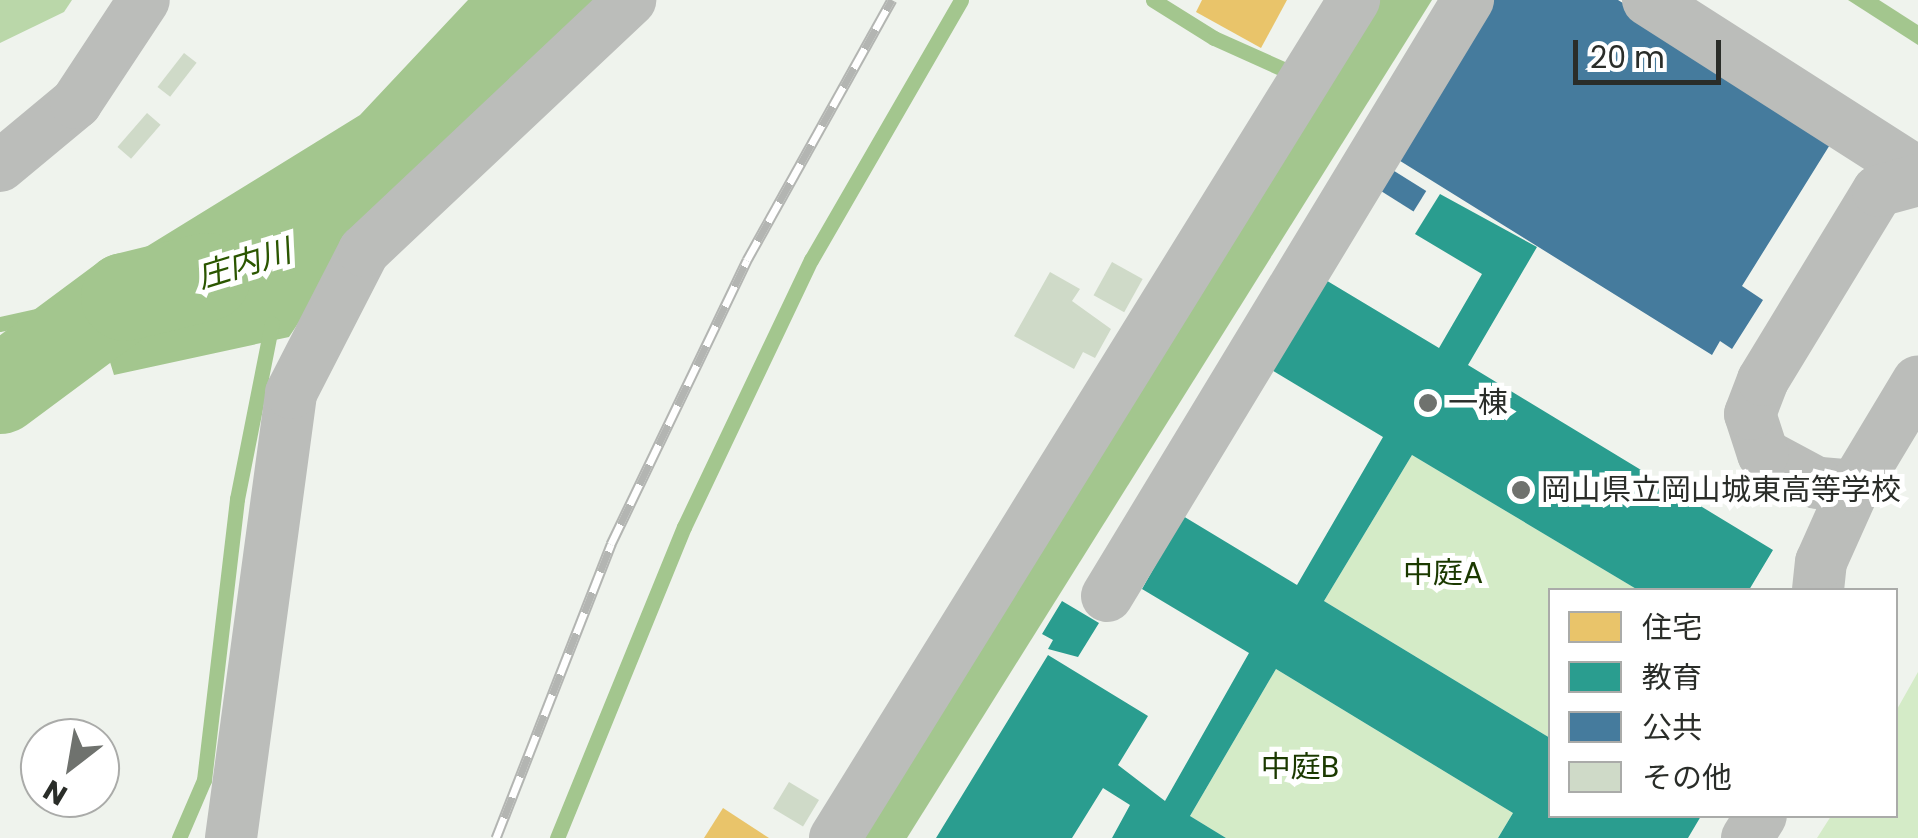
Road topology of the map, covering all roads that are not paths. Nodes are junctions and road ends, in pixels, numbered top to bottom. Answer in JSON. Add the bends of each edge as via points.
{"nodes":[{"id":1,"x":144,"y":0,"type":"edge"},
{"id":2,"x":630,"y":0,"type":"edge"},
{"id":3,"x":1354,"y":0,"type":"edge"},
{"id":4,"x":1468,"y":0,"type":"edge"},
{"id":5,"x":1648,"y":0,"type":"edge"},
{"id":6,"x":0,"y":166,"type":"edge"},
{"id":7,"x":1918,"y":176,"type":"edge"},
{"id":8,"x":1918,"y":380,"type":"edge"},
{"id":9,"x":1855,"y":486,"type":"junction"},
{"id":10,"x":1818,"y":588,"type":"edge"},
{"id":11,"x":1107,"y":596,"type":"dead end"},
{"id":12,"x":231,"y":838,"type":"edge"},
{"id":13,"x":835,"y":838,"type":"edge"}],
"edges":[{"from":1,"to":6,"type":"street","via":[[76,104]]},
{"from":2,"to":12,"type":"street","via":[[364,251],[291,393]]},
{"from":3,"to":13,"type":"street"},
{"from":4,"to":11,"type":"street"},
{"from":5,"to":7,"type":"street"},
{"from":7,"to":9,"type":"street","via":[[1878,191],[1763,380],[1750,414],[1763,454],[1817,483]]},
{"from":8,"to":9,"type":"street"},
{"from":9,"to":10,"type":"street","via":[[1821,562]]}]}
